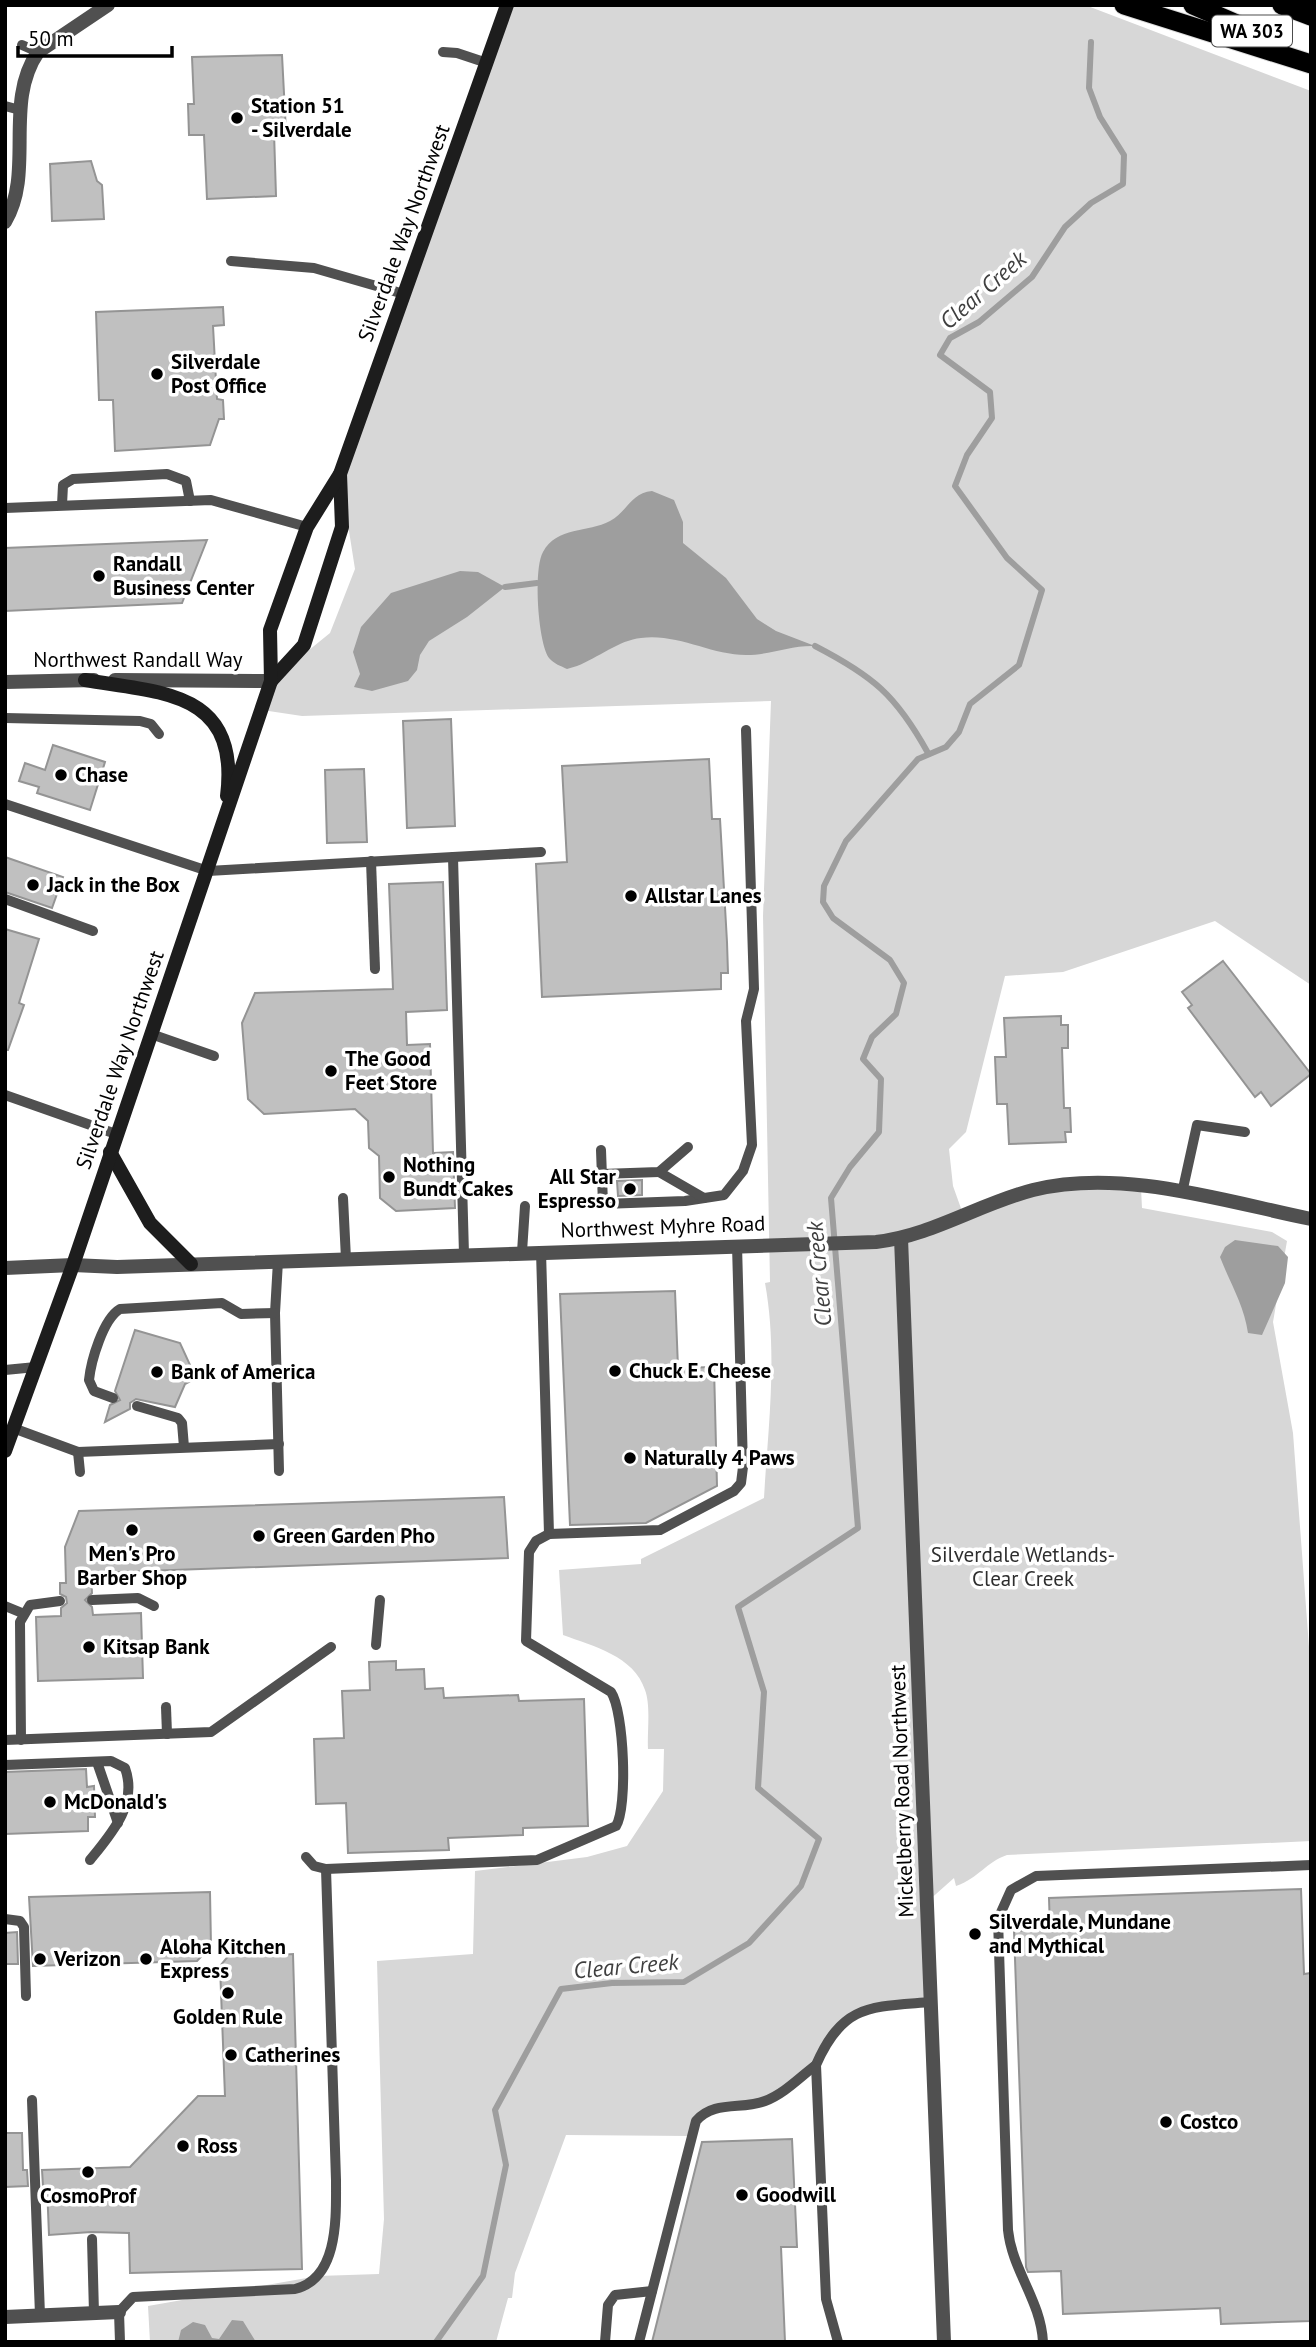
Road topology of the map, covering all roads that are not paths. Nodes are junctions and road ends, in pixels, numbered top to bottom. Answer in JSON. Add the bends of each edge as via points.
{"nodes":[{"id":1,"x":507,"y":5,"type":"edge"},
{"id":2,"x":1124,"y":5,"type":"edge"},
{"id":3,"x":1193,"y":5,"type":"edge"},
{"id":4,"x":1282,"y":5,"type":"edge"},
{"id":5,"x":97,"y":7,"type":"edge"},
{"id":6,"x":1311,"y":16,"type":"edge"},
{"id":7,"x":22,"y":45,"type":"dead end"},
{"id":8,"x":38,"y":52,"type":"junction"},
{"id":9,"x":443,"y":52,"type":"dead end"},
{"id":10,"x":1311,"y":56,"type":"edge"},
{"id":11,"x":487,"y":63,"type":"junction"},
{"id":12,"x":1311,"y":64,"type":"edge"},
{"id":13,"x":5,"y":106,"type":"edge"},
{"id":14,"x":20,"y":110,"type":"junction"},
{"id":15,"x":12,"y":167,"type":"edge"},
{"id":16,"x":5,"y":222,"type":"edge"},
{"id":17,"x":231,"y":261,"type":"dead end"},
{"id":18,"x":404,"y":294,"type":"junction"},
{"id":19,"x":340,"y":474,"type":"junction"},
{"id":20,"x":190,"y":500,"type":"junction"},
{"id":21,"x":62,"y":505,"type":"junction"},
{"id":22,"x":5,"y":508,"type":"edge"},
{"id":23,"x":307,"y":527,"type":"junction"},
{"id":24,"x":85,"y":680,"type":"junction"},
{"id":25,"x":271,"y":681,"type":"junction"},
{"id":26,"x":5,"y":682,"type":"edge"},
{"id":27,"x":5,"y":718,"type":"edge"},
{"id":28,"x":746,"y":730,"type":"dead end"},
{"id":29,"x":159,"y":734,"type":"dead end"},
{"id":30,"x":5,"y":804,"type":"edge"},
{"id":31,"x":223,"y":824,"type":"junction"},
{"id":32,"x":541,"y":852,"type":"dead end"},
{"id":33,"x":453,"y":857,"type":"junction"},
{"id":34,"x":371,"y":861,"type":"junction"},
{"id":35,"x":208,"y":871,"type":"junction"},
{"id":36,"x":5,"y":899,"type":"edge"},
{"id":37,"x":93,"y":931,"type":"dead end"},
{"id":38,"x":375,"y":969,"type":"dead end"},
{"id":39,"x":151,"y":1034,"type":"junction"},
{"id":40,"x":214,"y":1056,"type":"dead end"},
{"id":41,"x":5,"y":1095,"type":"edge"},
{"id":42,"x":1245,"y":1132,"type":"dead end"},
{"id":43,"x":116,"y":1134,"type":"junction"},
{"id":44,"x":688,"y":1147,"type":"dead end"},
{"id":45,"x":601,"y":1150,"type":"dead end"},
{"id":46,"x":110,"y":1152,"type":"junction"},
{"id":47,"x":659,"y":1172,"type":"junction"},
{"id":48,"x":602,"y":1174,"type":"junction"},
{"id":49,"x":1181,"y":1193,"type":"junction"},
{"id":50,"x":343,"y":1198,"type":"dead end"},
{"id":51,"x":704,"y":1198,"type":"junction"},
{"id":52,"x":525,"y":1206,"type":"dead end"},
{"id":53,"x":1311,"y":1219,"type":"edge"},
{"id":54,"x":901,"y":1238,"type":"junction"},
{"id":55,"x":737,"y":1245,"type":"junction"},
{"id":56,"x":541,"y":1251,"type":"junction"},
{"id":57,"x":523,"y":1252,"type":"junction"},
{"id":58,"x":464,"y":1254,"type":"junction"},
{"id":59,"x":346,"y":1259,"type":"junction"},
{"id":60,"x":278,"y":1261,"type":"junction"},
{"id":61,"x":191,"y":1264,"type":"junction"},
{"id":62,"x":73,"y":1265,"type":"junction"},
{"id":63,"x":5,"y":1268,"type":"edge"},
{"id":64,"x":275,"y":1313,"type":"junction"},
{"id":65,"x":36,"y":1367,"type":"junction"},
{"id":66,"x":5,"y":1370,"type":"edge"},
{"id":67,"x":113,"y":1398,"type":"dead end"},
{"id":68,"x":137,"y":1406,"type":"dead end"},
{"id":69,"x":13,"y":1429,"type":"junction"},
{"id":70,"x":279,"y":1444,"type":"junction"},
{"id":71,"x":184,"y":1447,"type":"junction"},
{"id":72,"x":5,"y":1451,"type":"edge"},
{"id":73,"x":79,"y":1452,"type":"junction"},
{"id":74,"x":279,"y":1471,"type":"dead end"},
{"id":75,"x":80,"y":1472,"type":"dead end"},
{"id":76,"x":549,"y":1534,"type":"junction"},
{"id":77,"x":92,"y":1600,"type":"dead end"},
{"id":78,"x":380,"y":1600,"type":"dead end"},
{"id":79,"x":60,"y":1601,"type":"dead end"},
{"id":80,"x":5,"y":1606,"type":"edge"},
{"id":81,"x":154,"y":1606,"type":"dead end"},
{"id":82,"x":22,"y":1613,"type":"junction"},
{"id":83,"x":376,"y":1645,"type":"dead end"},
{"id":84,"x":331,"y":1647,"type":"dead end"},
{"id":85,"x":166,"y":1707,"type":"dead end"},
{"id":86,"x":167,"y":1734,"type":"junction"},
{"id":87,"x":5,"y":1740,"type":"edge"},
{"id":88,"x":21,"y":1740,"type":"junction"},
{"id":89,"x":97,"y":1762,"type":"junction"},
{"id":90,"x":5,"y":1765,"type":"edge"},
{"id":91,"x":118,"y":1823,"type":"junction"},
{"id":92,"x":306,"y":1857,"type":"dead end"},
{"id":93,"x":90,"y":1860,"type":"dead end"},
{"id":94,"x":1311,"y":1865,"type":"edge"},
{"id":95,"x":326,"y":1869,"type":"junction"},
{"id":96,"x":5,"y":1919,"type":"edge"},
{"id":97,"x":26,"y":1996,"type":"dead end"},
{"id":98,"x":930,"y":2002,"type":"junction"},
{"id":99,"x":816,"y":2065,"type":"junction"},
{"id":100,"x":33,"y":2101,"type":"dead end"},
{"id":101,"x":92,"y":2239,"type":"dead end"},
{"id":102,"x":652,"y":2291,"type":"junction"},
{"id":103,"x":119,"y":2312,"type":"junction"},
{"id":104,"x":94,"y":2313,"type":"junction"},
{"id":105,"x":40,"y":2315,"type":"junction"},
{"id":106,"x":5,"y":2317,"type":"edge"},
{"id":107,"x":120,"y":2342,"type":"edge"},
{"id":108,"x":605,"y":2342,"type":"edge"},
{"id":109,"x":639,"y":2342,"type":"edge"},
{"id":110,"x":838,"y":2342,"type":"edge"},
{"id":111,"x":944,"y":2342,"type":"edge"},
{"id":112,"x":1043,"y":2342,"type":"edge"}],
"edges":[{"from":1,"to":11,"type":"main road","name":"Silverdale Way Northwest"},
{"from":2,"to":12,"type":"highway"},
{"from":3,"to":10,"type":"highway","number":"WA 303"},
{"from":4,"to":6,"type":"highway","number":"WA 303"},
{"from":5,"to":8,"type":"street"},
{"from":7,"to":8,"type":"lane"},
{"from":8,"to":14,"type":"street","via":[[22,85]]},
{"from":9,"to":11,"type":"lane"},
{"from":11,"to":18,"type":"main road","name":"Silverdale Way Northwest"},
{"from":13,"to":14,"type":"lane"},
{"from":14,"to":15,"type":"street"},
{"from":15,"to":16,"type":"street","via":[[12,208]]},
{"from":17,"to":18,"type":"lane","via":[[314,268]]},
{"from":18,"to":19,"type":"main road","name":"Silverdale Way Northwest"},
{"from":19,"to":23,"type":"main road","name":"Silverdale Way Northwest"},
{"from":19,"to":25,"type":"main road","name":"Silverdale Way Northwest","via":[[342,527],[304,645]]},
{"from":20,"to":21,"type":"lane"},
{"from":20,"to":21,"type":"lane","via":[[186,481],[154,474],[73,479],[64,485]]},
{"from":20,"to":23,"type":"lane","via":[[236,505]]},
{"from":21,"to":22,"type":"lane"},
{"from":23,"to":25,"type":"main road","name":"Silverdale Way Northwest","via":[[270,630]]},
{"from":24,"to":25,"type":"street","name":"Northwest Randall Way"},
{"from":24,"to":26,"type":"street","name":"Northwest Randall Way"},
{"from":24,"to":31,"type":"main road","via":[[177,697],[206,713],[222,738],[228,766]]},
{"from":25,"to":31,"type":"main road","name":"Silverdale Way Northwest"},
{"from":27,"to":29,"type":"lane","via":[[140,721],[151,724]]},
{"from":28,"to":51,"type":"lane","via":[[754,989],[746,1021],[752,1145],[743,1171],[724,1195]]},
{"from":30,"to":35,"type":"lane"},
{"from":31,"to":35,"type":"main road","name":"Silverdale Way Northwest"},
{"from":32,"to":33,"type":"lane"},
{"from":33,"to":34,"type":"lane"},
{"from":33,"to":58,"type":"lane"},
{"from":34,"to":35,"type":"lane"},
{"from":34,"to":38,"type":"lane"},
{"from":35,"to":39,"type":"main road","name":"Silverdale Way Northwest"},
{"from":36,"to":37,"type":"lane"},
{"from":39,"to":40,"type":"lane"},
{"from":39,"to":43,"type":"main road","name":"Silverdale Way Northwest"},
{"from":41,"to":43,"type":"lane"},
{"from":42,"to":49,"type":"lane","via":[[1197,1125]]},
{"from":43,"to":46,"type":"main road","name":"Silverdale Way Northwest"},
{"from":44,"to":47,"type":"lane"},
{"from":45,"to":48,"type":"lane"},
{"from":46,"to":61,"type":"main road","via":[[150,1223]]},
{"from":46,"to":62,"type":"main road","name":"Silverdale Way Northwest"},
{"from":47,"to":48,"type":"lane"},
{"from":47,"to":51,"type":"lane"},
{"from":48,"to":51,"type":"lane","via":[[603,1204]]},
{"from":49,"to":53,"type":"street","name":"Northwest Myhre Road"},
{"from":49,"to":54,"type":"street","name":"Northwest Myhre Road","via":[[1070,1184],[985,1205]]},
{"from":50,"to":59,"type":"lane"},
{"from":52,"to":57,"type":"lane"},
{"from":54,"to":55,"type":"street","name":"Northwest Myhre Road"},
{"from":54,"to":98,"type":"street","name":"Mickelberry Road Northwest"},
{"from":55,"to":56,"type":"street","name":"Northwest Myhre Road"},
{"from":55,"to":76,"type":"lane","via":[[741,1483],[724,1498],[660,1530]]},
{"from":56,"to":57,"type":"street","name":"Northwest Myhre Road"},
{"from":56,"to":76,"type":"lane"},
{"from":57,"to":58,"type":"street","name":"Northwest Myhre Road"},
{"from":58,"to":59,"type":"street","name":"Northwest Myhre Road"},
{"from":59,"to":60,"type":"street","name":"Northwest Myhre Road"},
{"from":60,"to":61,"type":"street","name":"Northwest Myhre Road"},
{"from":60,"to":64,"type":"lane"},
{"from":61,"to":62,"type":"street","name":"Northwest Myhre Road"},
{"from":62,"to":63,"type":"street","name":"Northwest Myhre Road"},
{"from":62,"to":65,"type":"main road","name":"Silverdale Way Northwest"},
{"from":64,"to":67,"type":"lane","via":[[242,1314],[222,1304],[120,1309],[106,1327],[89,1380],[94,1391]]},
{"from":64,"to":70,"type":"lane"},
{"from":65,"to":66,"type":"lane"},
{"from":65,"to":69,"type":"main road","name":"Silverdale Way Northwest"},
{"from":68,"to":71,"type":"lane","via":[[178,1418]]},
{"from":69,"to":72,"type":"main road","name":"Silverdale Way Northwest"},
{"from":69,"to":73,"type":"lane"},
{"from":70,"to":71,"type":"lane"},
{"from":70,"to":74,"type":"lane"},
{"from":71,"to":73,"type":"lane"},
{"from":73,"to":75,"type":"lane"},
{"from":76,"to":95,"type":"lane","via":[[529,1552],[526,1641],[611,1692],[615,1699],[620,1714],[623,1807],[616,1826],[537,1860]]},
{"from":77,"to":81,"type":"lane","via":[[138,1598]]},
{"from":78,"to":83,"type":"lane"},
{"from":79,"to":82,"type":"lane","via":[[30,1605]]},
{"from":80,"to":82,"type":"lane"},
{"from":82,"to":88,"type":"lane"},
{"from":84,"to":86,"type":"lane","via":[[211,1732]]},
{"from":85,"to":86,"type":"lane"},
{"from":86,"to":88,"type":"lane"},
{"from":87,"to":88,"type":"lane"},
{"from":89,"to":90,"type":"lane"},
{"from":89,"to":91,"type":"lane"},
{"from":89,"to":91,"type":"lane","via":[[111,1761],[125,1768],[128,1776],[126,1809]]},
{"from":91,"to":93,"type":"lane"},
{"from":92,"to":95,"type":"lane","via":[[314,1866]]},
{"from":94,"to":112,"type":"lane","via":[[1036,1875],[1011,1890],[998,1919],[1008,2230],[1016,2266],[1040,2316]]},
{"from":95,"to":103,"type":"lane","via":[[336,2194],[332,2244],[324,2267],[313,2282],[295,2289],[141,2294]]},
{"from":96,"to":97,"type":"lane","via":[[20,1921],[24,1927]]},
{"from":98,"to":99,"type":"lane","via":[[870,2007],[849,2019],[825,2045]]},
{"from":98,"to":111,"type":"street","name":"Mickelberry Road Northwest"},
{"from":99,"to":102,"type":"lane","via":[[773,2098],[712,2109],[696,2121]]},
{"from":99,"to":110,"type":"lane","via":[[826,2299]]},
{"from":100,"to":105,"type":"lane"},
{"from":101,"to":104,"type":"lane"},
{"from":102,"to":108,"type":"lane","via":[[615,2295],[608,2305]]},
{"from":102,"to":109,"type":"lane"},
{"from":103,"to":104,"type":"street"},
{"from":103,"to":107,"type":"lane"},
{"from":104,"to":105,"type":"street"},
{"from":105,"to":106,"type":"street"}]}
